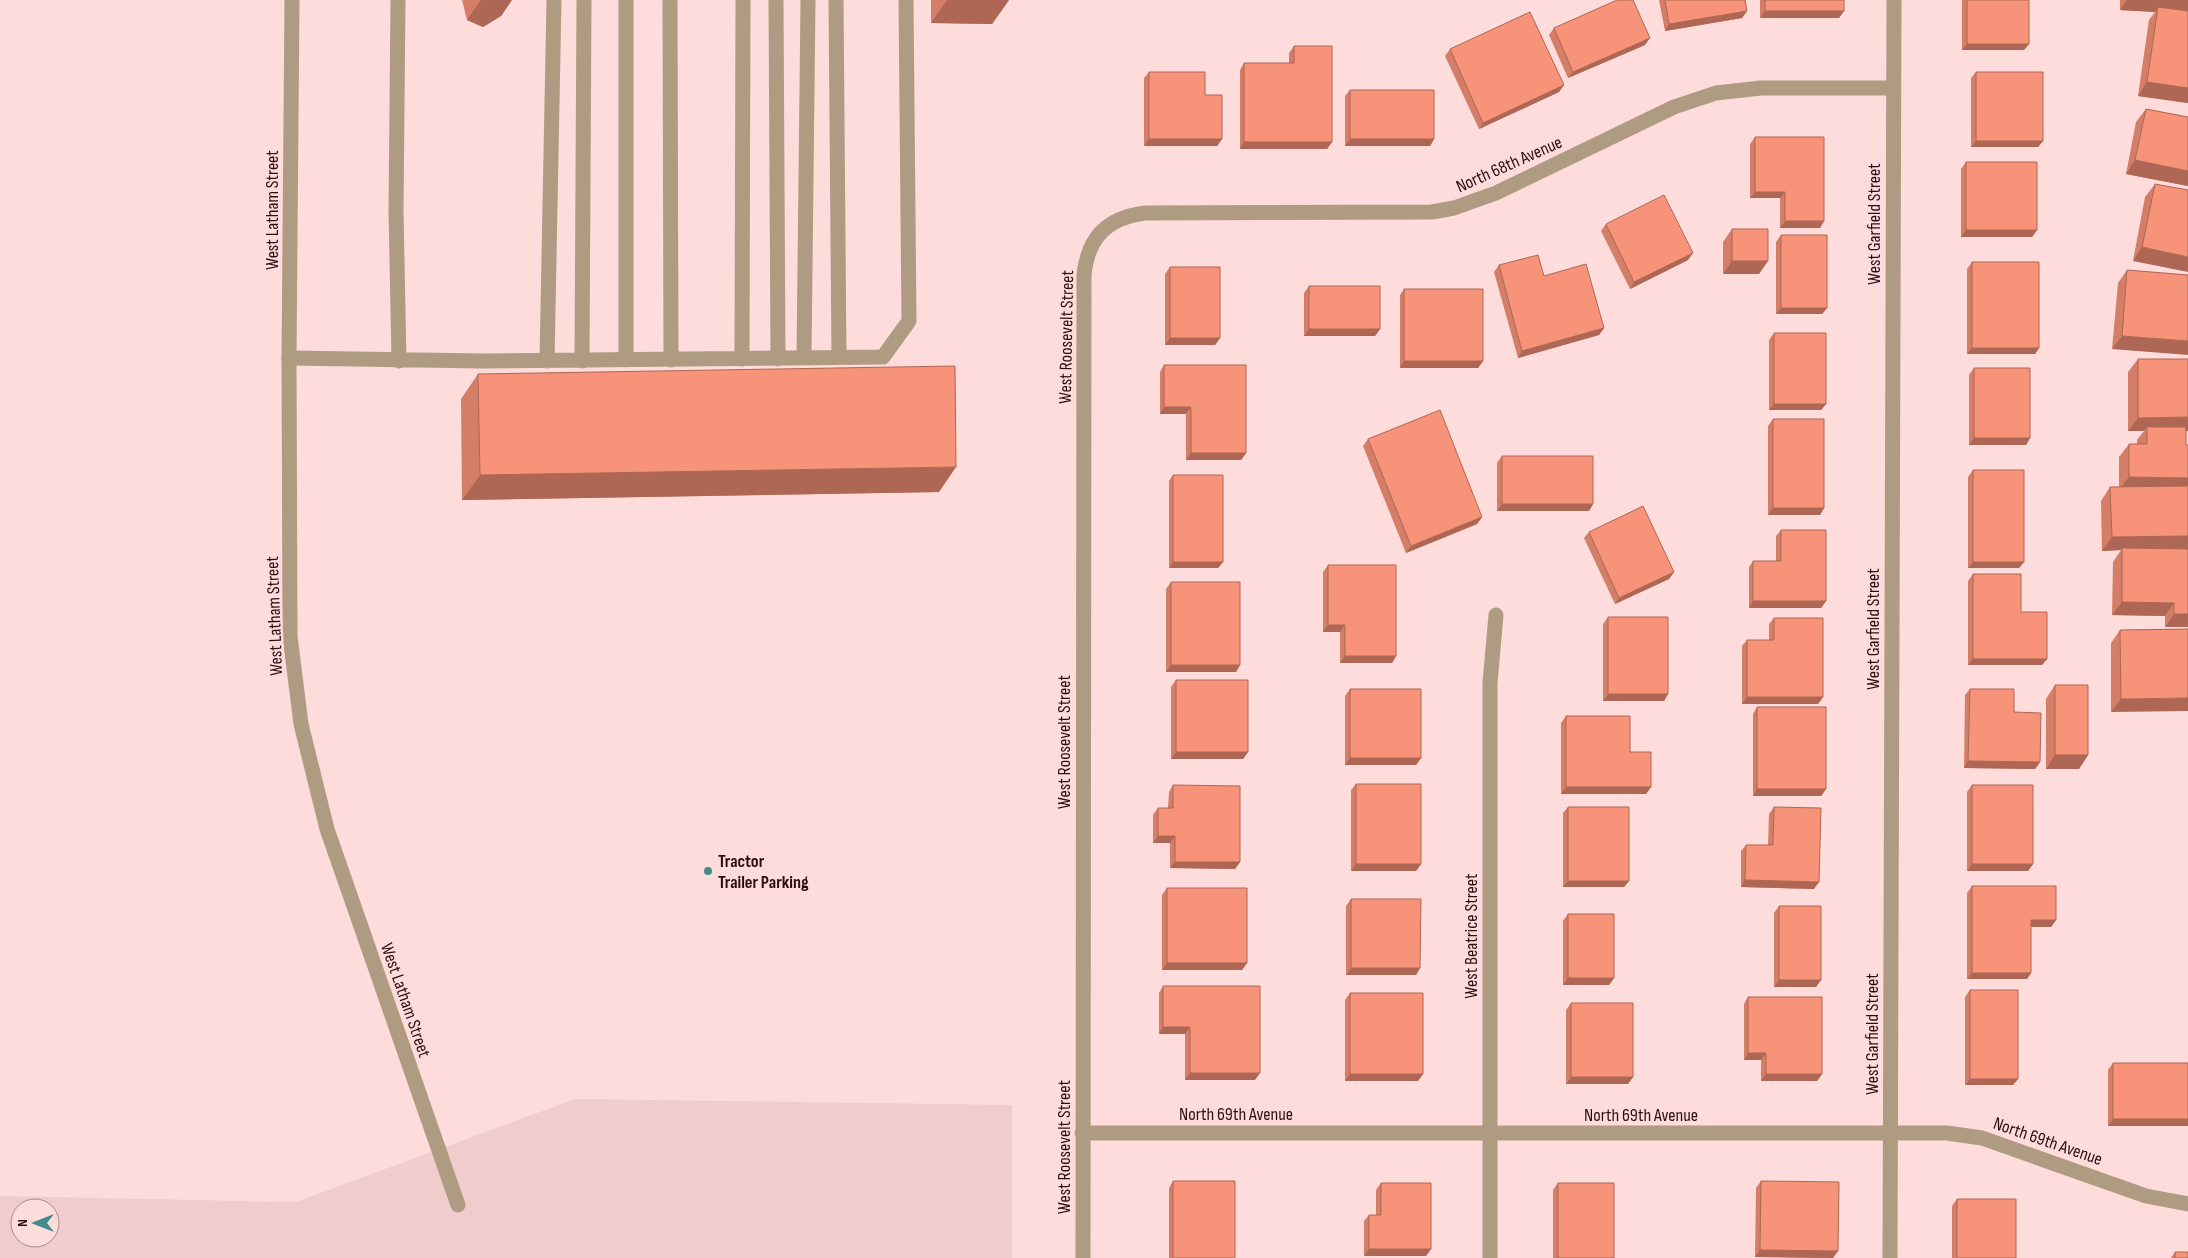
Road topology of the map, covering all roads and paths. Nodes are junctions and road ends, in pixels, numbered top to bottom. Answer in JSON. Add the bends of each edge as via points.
{"nodes":[{"id":1,"x":292,"y":0,"type":"edge"},
{"id":2,"x":398,"y":0,"type":"edge"},
{"id":3,"x":554,"y":0,"type":"edge"},
{"id":4,"x":584,"y":0,"type":"edge"},
{"id":5,"x":626,"y":0,"type":"edge"},
{"id":6,"x":670,"y":0,"type":"edge"},
{"id":7,"x":743,"y":0,"type":"edge"},
{"id":8,"x":776,"y":0,"type":"edge"},
{"id":9,"x":808,"y":0,"type":"edge"},
{"id":10,"x":836,"y":0,"type":"edge"},
{"id":11,"x":906,"y":0,"type":"edge"},
{"id":12,"x":1894,"y":0,"type":"edge"},
{"id":13,"x":1893,"y":88,"type":"junction"},
{"id":14,"x":1102,"y":231,"type":"joint"},
{"id":15,"x":804,"y":357,"type":"junction"},
{"id":16,"x":839,"y":357,"type":"junction"},
{"id":17,"x":289,"y":358,"type":"junction"},
{"id":18,"x":742,"y":359,"type":"junction"},
{"id":19,"x":778,"y":359,"type":"junction"},
{"id":20,"x":626,"y":360,"type":"junction"},
{"id":21,"x":670,"y":360,"type":"junction"},
{"id":22,"x":399,"y":361,"type":"junction"},
{"id":23,"x":547,"y":361,"type":"junction"},
{"id":24,"x":582,"y":361,"type":"junction"},
{"id":25,"x":1496,"y":615,"type":"dead end"},
{"id":26,"x":1082,"y":1133,"type":"junction"},
{"id":27,"x":1490,"y":1133,"type":"junction"},
{"id":28,"x":1890,"y":1133,"type":"junction"},
{"id":29,"x":2188,"y":1204,"type":"edge"},
{"id":30,"x":458,"y":1205,"type":"dead end"},
{"id":31,"x":1083,"y":1258,"type":"edge"},
{"id":32,"x":1490,"y":1258,"type":"edge"},
{"id":33,"x":1890,"y":1258,"type":"edge"}],
"edges":[{"from":1,"to":17,"type":"street","name":"West Latham Street"},
{"from":2,"to":22,"type":"street","via":[[396,211]]},
{"from":3,"to":23,"type":"street"},
{"from":4,"to":24,"type":"street"},
{"from":5,"to":20,"type":"street"},
{"from":6,"to":21,"type":"street"},
{"from":7,"to":18,"type":"street"},
{"from":8,"to":19,"type":"street"},
{"from":9,"to":15,"type":"street"},
{"from":10,"to":16,"type":"street"},
{"from":11,"to":16,"type":"street","via":[[909,320],[883,357]]},
{"from":12,"to":13,"type":"street","name":"West Garfield Street"},
{"from":13,"to":14,"type":"street","name":"North 68th Avenue","via":[[1761,88],[1716,93],[1674,108],[1496,193],[1454,208],[1410,213],[1146,213],[1114,221]]},
{"from":13,"to":28,"type":"street","name":"West Garfield Street"},
{"from":14,"to":26,"type":"street","name":"West Roosevelt Street","via":[[1085,259],[1084,275]]},
{"from":15,"to":16,"type":"street"},
{"from":15,"to":19,"type":"street"},
{"from":17,"to":22,"type":"street"},
{"from":17,"to":30,"type":"street","name":"West Latham Street","via":[[290,636],[300,724],[327,830]]},
{"from":18,"to":19,"type":"street"},
{"from":18,"to":21,"type":"street"},
{"from":20,"to":21,"type":"street"},
{"from":20,"to":24,"type":"street"},
{"from":22,"to":23,"type":"street"},
{"from":23,"to":24,"type":"street"},
{"from":25,"to":27,"type":"street","name":"West Beatrice Street","via":[[1490,683]]},
{"from":26,"to":27,"type":"street","name":"North 69th Avenue"},
{"from":26,"to":31,"type":"street","name":"West Roosevelt Street"},
{"from":27,"to":28,"type":"street","name":"North 69th Avenue"},
{"from":27,"to":32,"type":"street","name":"West Beatrice Street"},
{"from":28,"to":29,"type":"street","name":"North 69th Avenue","via":[[1947,1133],[1982,1138],[2146,1196]]},
{"from":28,"to":33,"type":"street","name":"West Garfield Street"}]}
